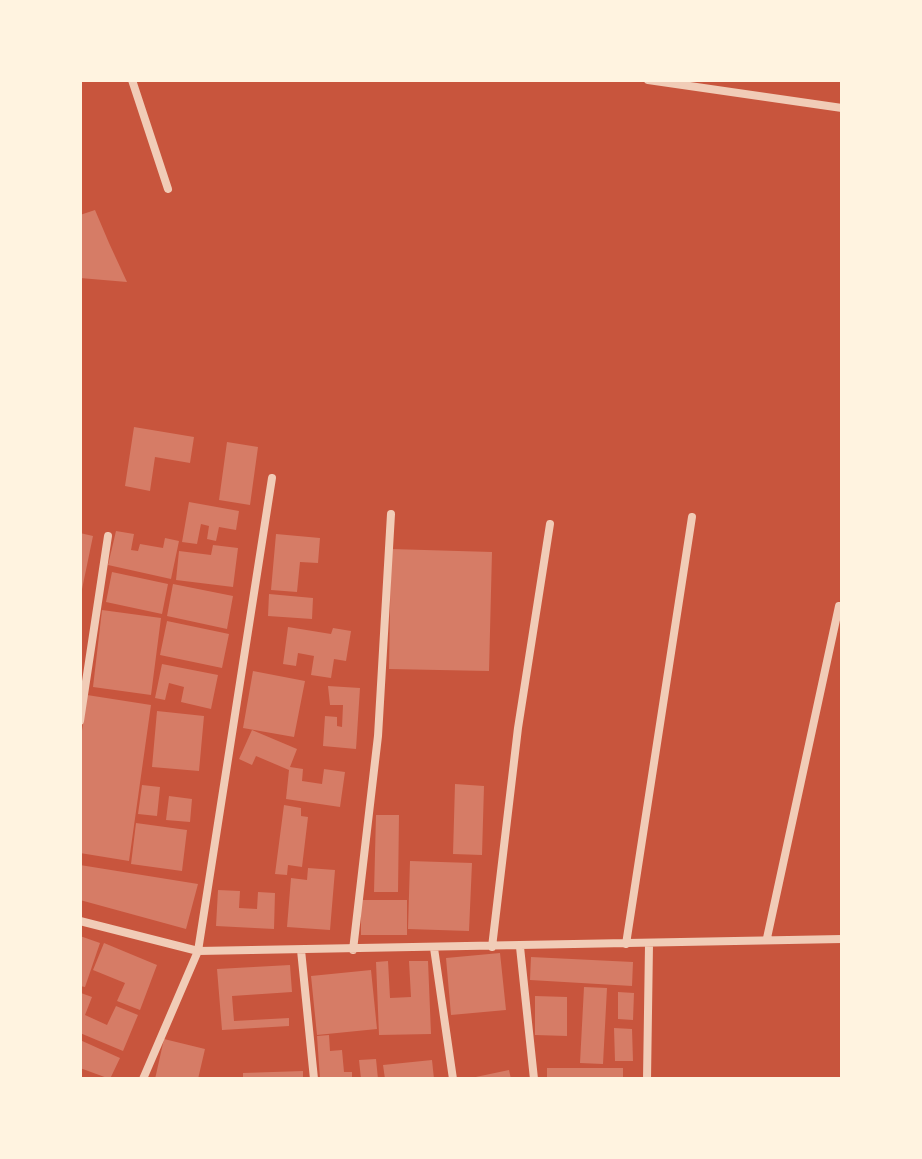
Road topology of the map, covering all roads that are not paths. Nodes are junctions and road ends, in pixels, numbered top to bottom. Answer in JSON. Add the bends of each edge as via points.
{"nodes":[{"id":1,"x":132,"y":80,"type":"edge"},
{"id":2,"x":648,"y":80,"type":"edge"},
{"id":3,"x":666,"y":82,"type":"edge"},
{"id":4,"x":842,"y":108,"type":"edge"},
{"id":5,"x":168,"y":189,"type":"dead end"},
{"id":6,"x":272,"y":478,"type":"dead end"},
{"id":7,"x":391,"y":514,"type":"dead end"},
{"id":8,"x":692,"y":517,"type":"dead end"},
{"id":9,"x":550,"y":524,"type":"dead end"},
{"id":10,"x":108,"y":536,"type":"dead end"},
{"id":11,"x":839,"y":606,"type":"dead end"},
{"id":12,"x":80,"y":721,"type":"edge"},
{"id":13,"x":80,"y":921,"type":"edge"},
{"id":14,"x":767,"y":938,"type":"junction"},
{"id":15,"x":842,"y":939,"type":"edge"},
{"id":16,"x":626,"y":944,"type":"junction"},
{"id":17,"x":649,"y":945,"type":"junction"},
{"id":18,"x":492,"y":947,"type":"junction"},
{"id":19,"x":520,"y":947,"type":"junction"},
{"id":20,"x":434,"y":948,"type":"junction"},
{"id":21,"x":301,"y":950,"type":"junction"},
{"id":22,"x":353,"y":950,"type":"junction"},
{"id":23,"x":198,"y":951,"type":"junction"},
{"id":24,"x":143,"y":1079,"type":"edge"},
{"id":25,"x":314,"y":1079,"type":"edge"},
{"id":26,"x":453,"y":1079,"type":"edge"},
{"id":27,"x":534,"y":1079,"type":"edge"},
{"id":28,"x":647,"y":1079,"type":"edge"}],
"edges":[{"from":1,"to":5,"type":"street"},
{"from":2,"to":3,"type":"street"},
{"from":3,"to":4,"type":"street"},
{"from":6,"to":23,"type":"street"},
{"from":7,"to":22,"type":"street","via":[[378,736]]},
{"from":8,"to":16,"type":"street"},
{"from":9,"to":18,"type":"street"},
{"from":10,"to":12,"type":"street"},
{"from":11,"to":14,"type":"street"},
{"from":13,"to":23,"type":"street"},
{"from":14,"to":15,"type":"street"},
{"from":14,"to":17,"type":"street"},
{"from":16,"to":17,"type":"street"},
{"from":16,"to":19,"type":"street"},
{"from":17,"to":28,"type":"street"},
{"from":18,"to":19,"type":"street"},
{"from":18,"to":20,"type":"street"},
{"from":19,"to":27,"type":"street"},
{"from":20,"to":22,"type":"street"},
{"from":20,"to":26,"type":"street"},
{"from":21,"to":22,"type":"street"},
{"from":21,"to":23,"type":"street"},
{"from":21,"to":25,"type":"street"},
{"from":23,"to":24,"type":"street"}]}
